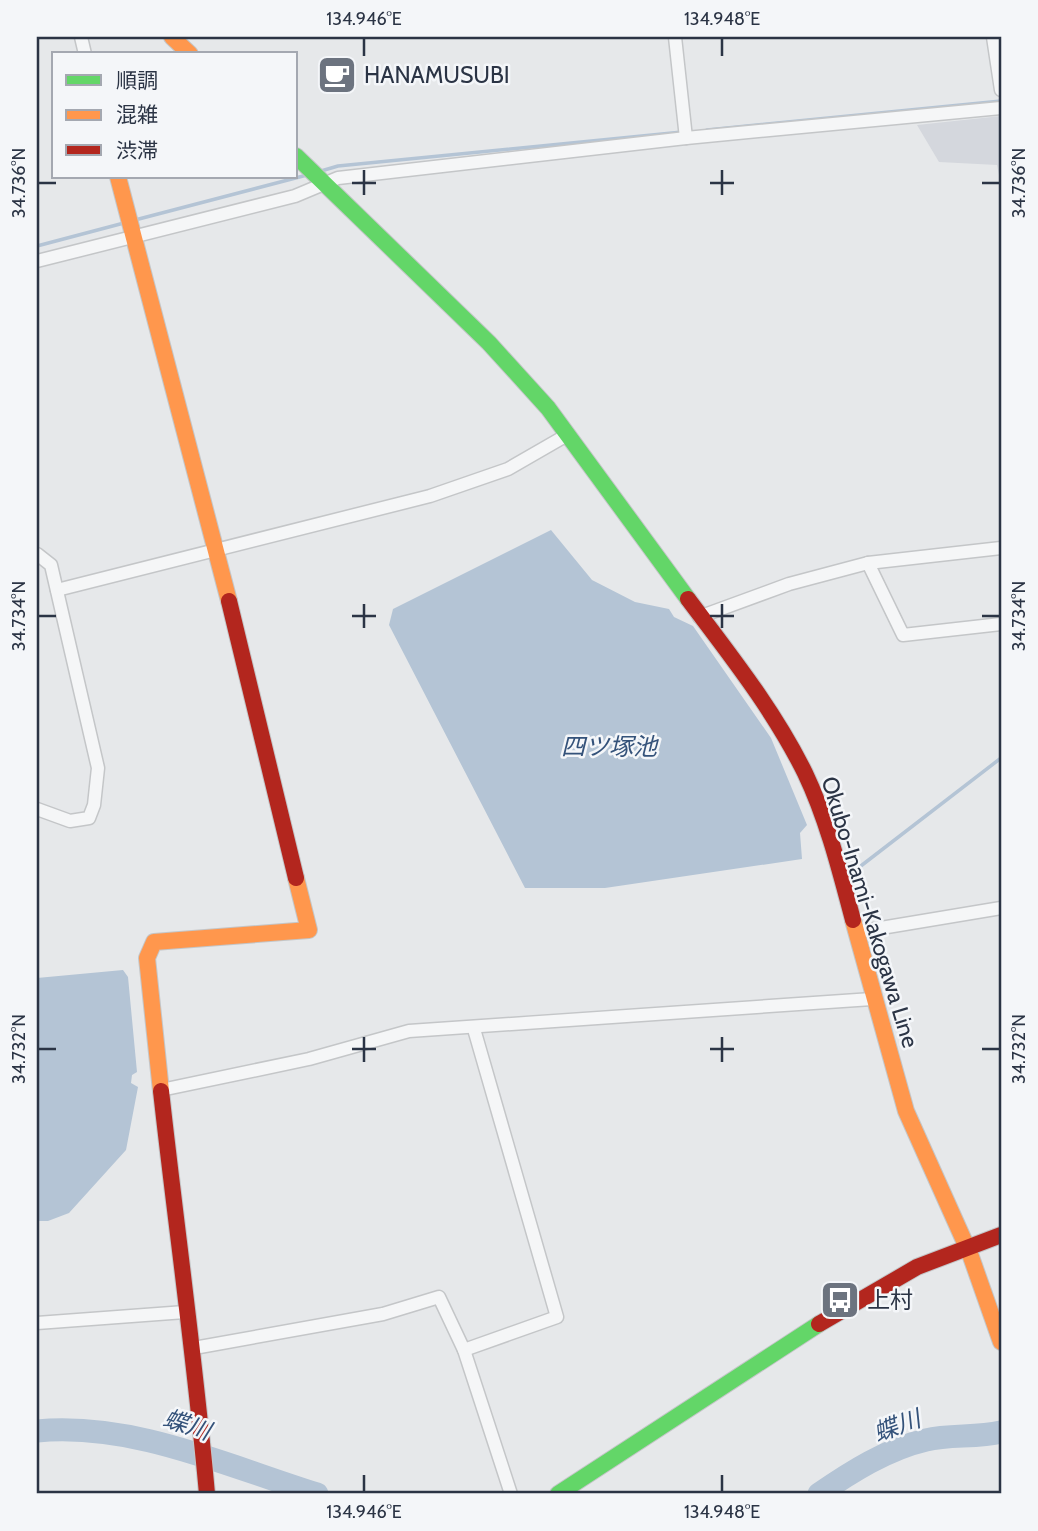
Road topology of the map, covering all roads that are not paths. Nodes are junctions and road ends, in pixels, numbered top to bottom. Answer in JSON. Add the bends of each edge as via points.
{"nodes":[{"id":1,"x":172,"y":37,"type":"edge"},
{"id":2,"x":675,"y":37,"type":"edge"},
{"id":3,"x":993,"y":37,"type":"edge"},
{"id":4,"x":188,"y":52,"type":"edge"},
{"id":5,"x":1001,"y":90,"type":"edge"},
{"id":6,"x":1001,"y":108,"type":"edge"},
{"id":7,"x":686,"y":138,"type":"junction"},
{"id":8,"x":298,"y":158,"type":"edge"},
{"id":9,"x":118,"y":178,"type":"edge"},
{"id":10,"x":323,"y":183,"type":"junction"},
{"id":11,"x":134,"y":237,"type":"junction"},
{"id":12,"x":37,"y":261,"type":"edge"},
{"id":13,"x":567,"y":435,"type":"junction"},
{"id":14,"x":1001,"y":548,"type":"edge"},
{"id":15,"x":217,"y":551,"type":"junction"},
{"id":16,"x":37,"y":554,"type":"edge"},
{"id":17,"x":868,"y":563,"type":"junction"},
{"id":18,"x":57,"y":590,"type":"junction"},
{"id":19,"x":699,"y":617,"type":"junction"},
{"id":20,"x":1001,"y":624,"type":"edge"},
{"id":21,"x":37,"y":808,"type":"edge"},
{"id":22,"x":1001,"y":908,"type":"edge"},
{"id":23,"x":857,"y":932,"type":"junction"},
{"id":24,"x":872,"y":999,"type":"junction"},
{"id":25,"x":474,"y":1029,"type":"junction"},
{"id":26,"x":161,"y":1090,"type":"junction"},
{"id":27,"x":1001,"y":1235,"type":"edge"},
{"id":28,"x":966,"y":1244,"type":"junction"},
{"id":29,"x":185,"y":1312,"type":"junction"},
{"id":30,"x":37,"y":1323,"type":"edge"},
{"id":31,"x":1001,"y":1342,"type":"edge"},
{"id":32,"x":194,"y":1348,"type":"junction"},
{"id":33,"x":464,"y":1350,"type":"junction"},
{"id":34,"x":207,"y":1494,"type":"edge"},
{"id":35,"x":511,"y":1494,"type":"edge"},
{"id":36,"x":558,"y":1494,"type":"edge"}],
"edges":[{"from":1,"to":4,"type":"street"},
{"from":2,"to":7,"type":"street"},
{"from":3,"to":5,"type":"street"},
{"from":6,"to":7,"type":"street"},
{"from":7,"to":10,"type":"street"},
{"from":8,"to":10,"type":"street","name":"Okubo-Inami-Kakogawa Line"},
{"from":9,"to":11,"type":"street"},
{"from":10,"to":11,"type":"street","via":[[295,196]]},
{"from":10,"to":13,"type":"street","name":"Okubo-Inami-Kakogawa Line","via":[[489,343]]},
{"from":11,"to":12,"type":"street"},
{"from":11,"to":15,"type":"street"},
{"from":13,"to":15,"type":"street","via":[[508,469],[430,496]]},
{"from":13,"to":19,"type":"street","name":"Okubo-Inami-Kakogawa Line"},
{"from":14,"to":17,"type":"street"},
{"from":15,"to":18,"type":"street"},
{"from":15,"to":26,"type":"street","via":[[309,930],[154,942],[147,958]]},
{"from":16,"to":18,"type":"street","via":[[51,565]]},
{"from":17,"to":19,"type":"street","via":[[789,584]]},
{"from":17,"to":20,"type":"street","via":[[903,635]]},
{"from":18,"to":21,"type":"street","via":[[98,768],[89,818],[70,821]]},
{"from":19,"to":23,"type":"street","name":"Okubo-Inami-Kakogawa Line","via":[[794,750],[814,794]]},
{"from":22,"to":23,"type":"street"},
{"from":23,"to":24,"type":"street","name":"Okubo-Inami-Kakogawa Line"},
{"from":24,"to":25,"type":"street"},
{"from":24,"to":28,"type":"street","name":"Okubo-Inami-Kakogawa Line","via":[[906,1111]]},
{"from":25,"to":26,"type":"street","via":[[409,1031],[309,1059]]},
{"from":25,"to":33,"type":"street","via":[[557,1318]]},
{"from":26,"to":29,"type":"street"},
{"from":27,"to":28,"type":"street"},
{"from":28,"to":31,"type":"street","name":"Okubo-Inami-Kakogawa Line"},
{"from":28,"to":36,"type":"street","via":[[862,1294],[646,1441]]},
{"from":29,"to":30,"type":"street"},
{"from":29,"to":32,"type":"street"},
{"from":32,"to":33,"type":"street","via":[[383,1314],[439,1297]]},
{"from":32,"to":34,"type":"street"},
{"from":33,"to":35,"type":"street"}]}
